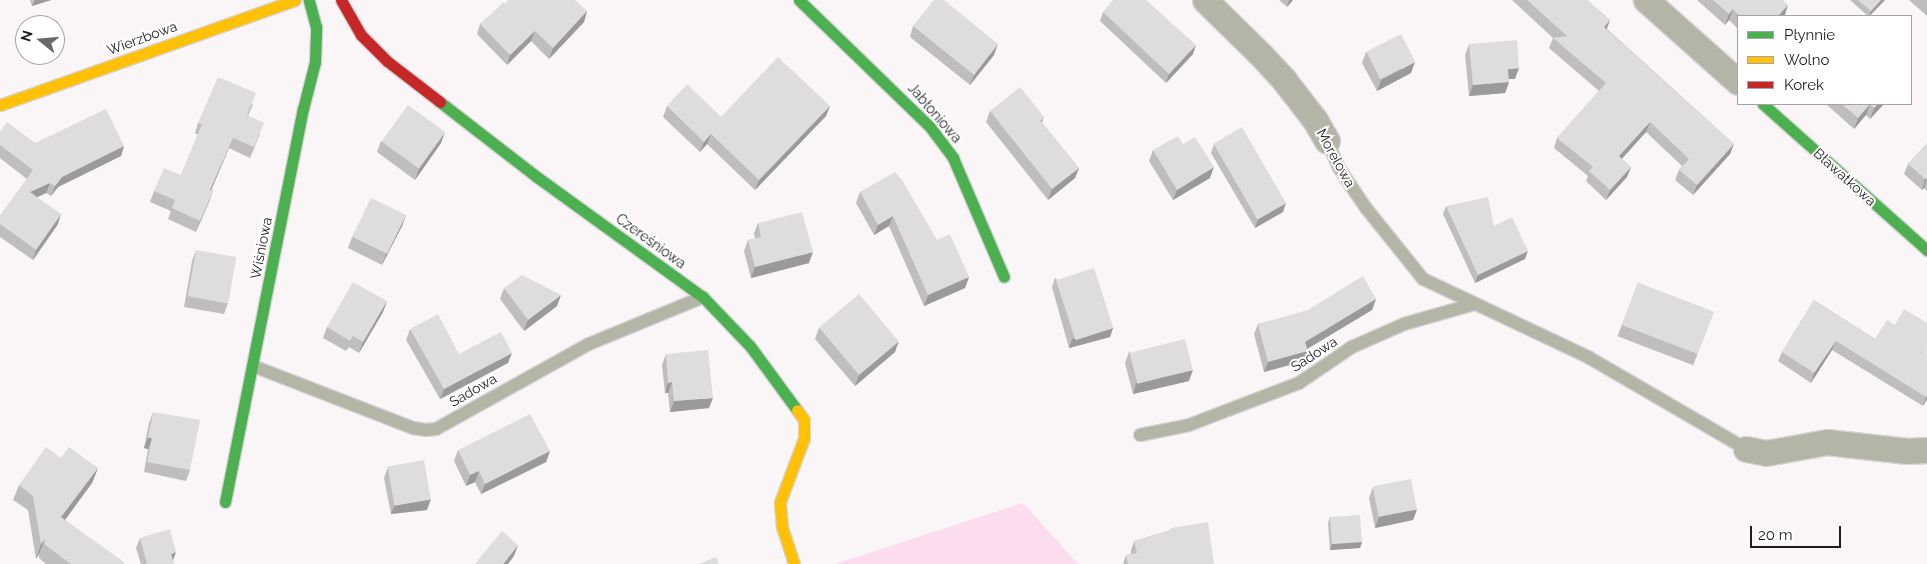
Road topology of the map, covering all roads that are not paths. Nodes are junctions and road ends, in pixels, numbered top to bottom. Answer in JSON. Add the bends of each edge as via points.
{"nodes":[{"id":1,"x":295,"y":0,"type":"edge"},
{"id":2,"x":309,"y":0,"type":"edge"},
{"id":3,"x":341,"y":0,"type":"edge"},
{"id":4,"x":799,"y":0,"type":"edge"},
{"id":5,"x":1205,"y":0,"type":"edge"},
{"id":6,"x":1646,"y":0,"type":"edge"},
{"id":7,"x":1737,"y":81,"type":"edge"},
{"id":8,"x":0,"y":105,"type":"edge"},
{"id":9,"x":1764,"y":105,"type":"edge"},
{"id":10,"x":1327,"y":141,"type":"joint"},
{"id":11,"x":1927,"y":250,"type":"edge"},
{"id":12,"x":1004,"y":277,"type":"dead end"},
{"id":13,"x":703,"y":297,"type":"junction"},
{"id":14,"x":1474,"y":304,"type":"junction"},
{"id":15,"x":253,"y":366,"type":"junction"},
{"id":16,"x":1140,"y":435,"type":"dead end"},
{"id":17,"x":1746,"y":449,"type":"joint"},
{"id":18,"x":1927,"y":450,"type":"edge"},
{"id":19,"x":225,"y":502,"type":"dead end"},
{"id":20,"x":794,"y":564,"type":"edge"}],
"edges":[{"from":1,"to":8,"type":"street","name":"Wierzbowa"},
{"from":2,"to":15,"type":"street","name":"Wiśniowa","via":[[316,27],[315,62]]},
{"from":3,"to":13,"type":"street","name":"Czereśniowa","via":[[361,34],[387,61],[537,177]]},
{"from":4,"to":12,"type":"street","name":"Jabłoniowa","via":[[930,127],[954,158]]},
{"from":5,"to":10,"type":"street","name":"Morelowa","via":[[1284,80]]},
{"from":6,"to":7,"type":"street"},
{"from":9,"to":11,"type":"street","name":"Bławatkowa"},
{"from":10,"to":14,"type":"lane","name":"Morelowa","via":[[1357,196],[1423,279]]},
{"from":13,"to":15,"type":"lane","name":"Sadowa","via":[[590,344],[436,429],[413,428]]},
{"from":13,"to":20,"type":"street","name":"Czereśniowa","via":[[750,346],[804,420],[804,438],[780,502],[782,527]]},
{"from":14,"to":16,"type":"lane","name":"Sadowa","via":[[1404,324],[1352,347],[1298,383],[1189,425]]},
{"from":14,"to":17,"type":"lane","name":"Morelowa","via":[[1588,357]]},
{"from":15,"to":19,"type":"street","name":"Wiśniowa"},
{"from":17,"to":18,"type":"street","via":[[1766,453],[1827,442],[1907,451]]}]}
